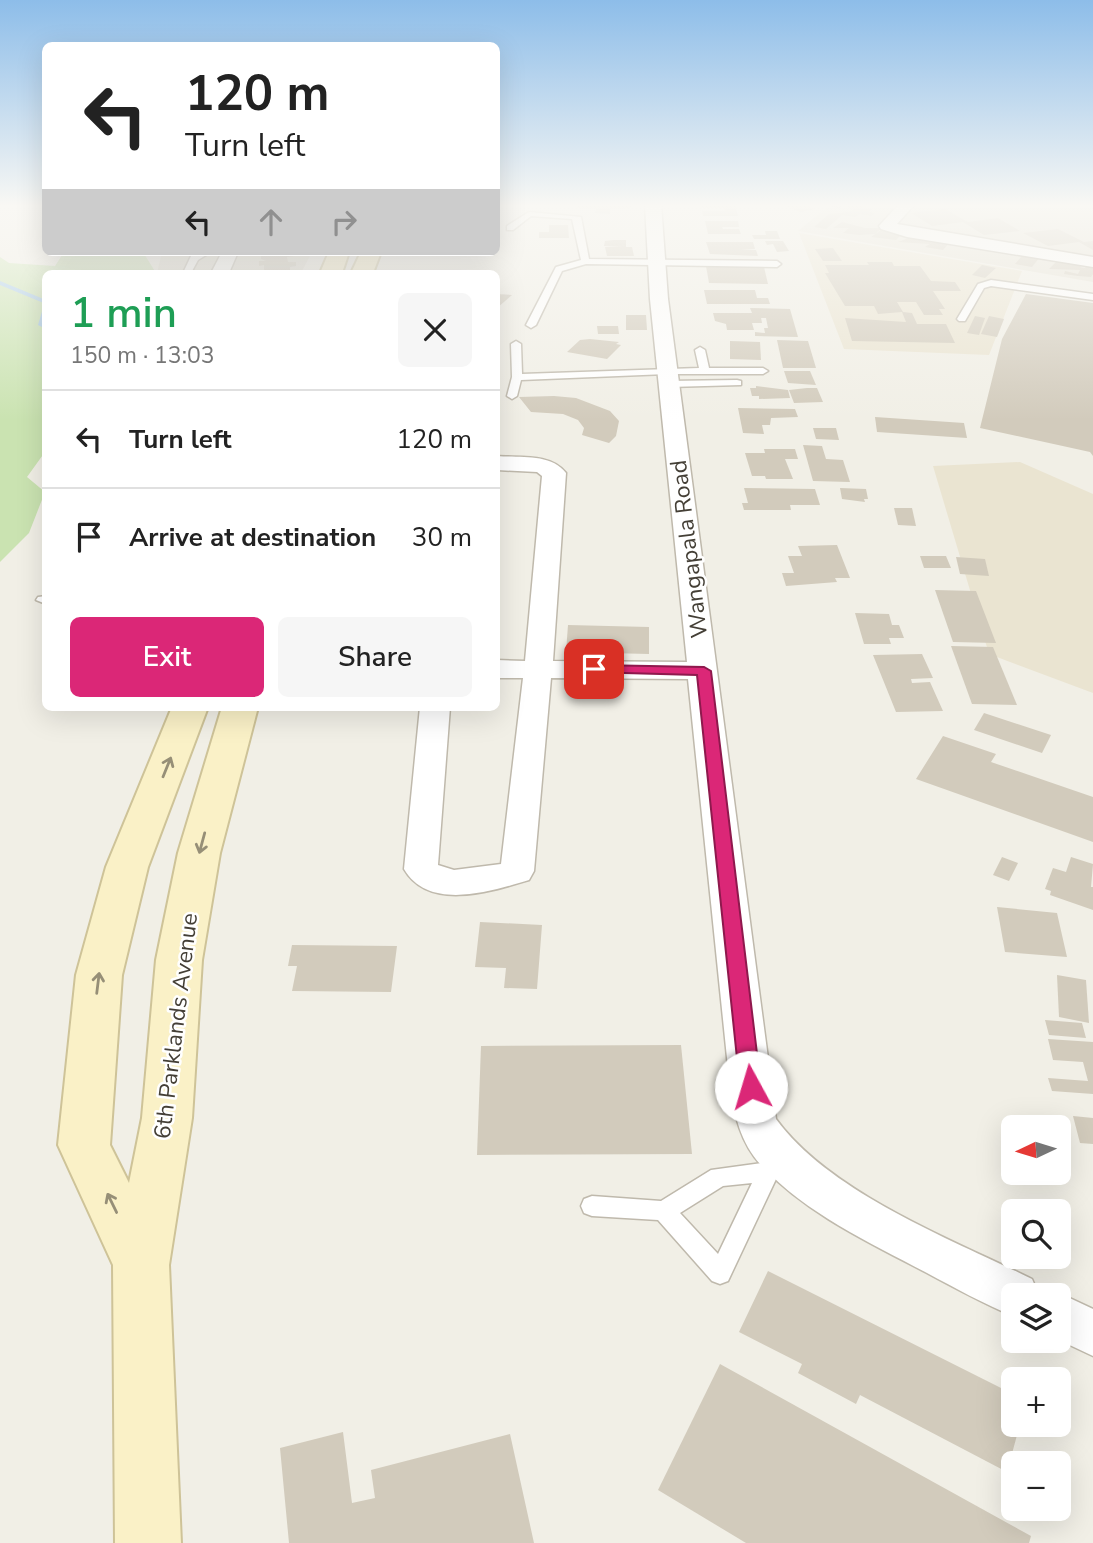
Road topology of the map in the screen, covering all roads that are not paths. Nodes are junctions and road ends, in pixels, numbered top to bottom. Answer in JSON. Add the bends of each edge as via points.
{"nodes":[{"id":1,"x":555,"y":276,"type":"edge"},
{"id":2,"x":657,"y":276,"type":"edge"},
{"id":3,"x":1093,"y":297,"type":"edge"},
{"id":4,"x":961,"y":319,"type":"dead end"},
{"id":5,"x":531,"y":325,"type":"dead end"},
{"id":6,"x":516,"y":344,"type":"dead end"},
{"id":7,"x":700,"y":350,"type":"dead end"},
{"id":8,"x":705,"y":371,"type":"junction"},
{"id":9,"x":763,"y":372,"type":"dead end"},
{"id":10,"x":517,"y":377,"type":"junction"},
{"id":11,"x":668,"y":377,"type":"junction"},
{"id":12,"x":737,"y":383,"type":"dead end"},
{"id":13,"x":512,"y":396,"type":"dead end"},
{"id":14,"x":500,"y":463,"type":"edge"},
{"id":15,"x":500,"y":669,"type":"edge"},
{"id":16,"x":538,"y":669,"type":"junction"},
{"id":17,"x":704,"y":671,"type":"junction"},
{"id":18,"x":188,"y":711,"type":"edge"},
{"id":19,"x":239,"y":711,"type":"edge"},
{"id":20,"x":435,"y":711,"type":"edge"},
{"id":21,"x":774,"y":1165,"type":"junction"},
{"id":22,"x":592,"y":1206,"type":"dead end"},
{"id":23,"x":664,"y":1211,"type":"junction"},
{"id":24,"x":141,"y":1265,"type":"junction"},
{"id":25,"x":1001,"y":1287,"type":"edge"},
{"id":26,"x":1071,"y":1322,"type":"edge"},
{"id":27,"x":1093,"y":1333,"type":"edge"},
{"id":28,"x":148,"y":1543,"type":"edge"}],
"edges":[{"from":1,"to":5,"type":"lane"},
{"from":2,"to":11,"type":"street","name":"Wangapala Road"},
{"from":3,"to":4,"type":"lane","via":[[1009,283],[985,284]]},
{"from":6,"to":10,"type":"lane"},
{"from":7,"to":8,"type":"lane"},
{"from":8,"to":9,"type":"lane"},
{"from":8,"to":11,"type":"lane"},
{"from":10,"to":11,"type":"lane"},
{"from":10,"to":13,"type":"lane"},
{"from":11,"to":12,"type":"lane"},
{"from":11,"to":17,"type":"street","name":"Wangapala Road"},
{"from":14,"to":16,"type":"street","via":[[543,466],[554,473]]},
{"from":15,"to":16,"type":"street"},
{"from":16,"to":17,"type":"street"},
{"from":16,"to":20,"type":"street","via":[[517,871],[492,880],[459,882],[441,881],[421,869]]},
{"from":17,"to":21,"type":"street","name":"Wangapala Road","via":[[751,1087],[758,1128]]},
{"from":24,"to":18,"type":"street","name":"6th Parklands Avenue","one_way":true,"via":[[84,1145],[97,988],[127,867]]},
{"from":19,"to":24,"type":"street","name":"6th Parklands Avenue","one_way":true,"via":[[199,853],[179,961],[167,1118]]},
{"from":21,"to":23,"type":"lane","via":[[719,1177]]},
{"from":21,"to":23,"type":"lane","via":[[720,1273]]},
{"from":21,"to":25,"type":"street","name":"Wangapala Road"},
{"from":22,"to":23,"type":"lane"},
{"from":24,"to":28,"type":"street","name":"6th Parklands Avenue"},
{"from":26,"to":27,"type":"street"}]}
